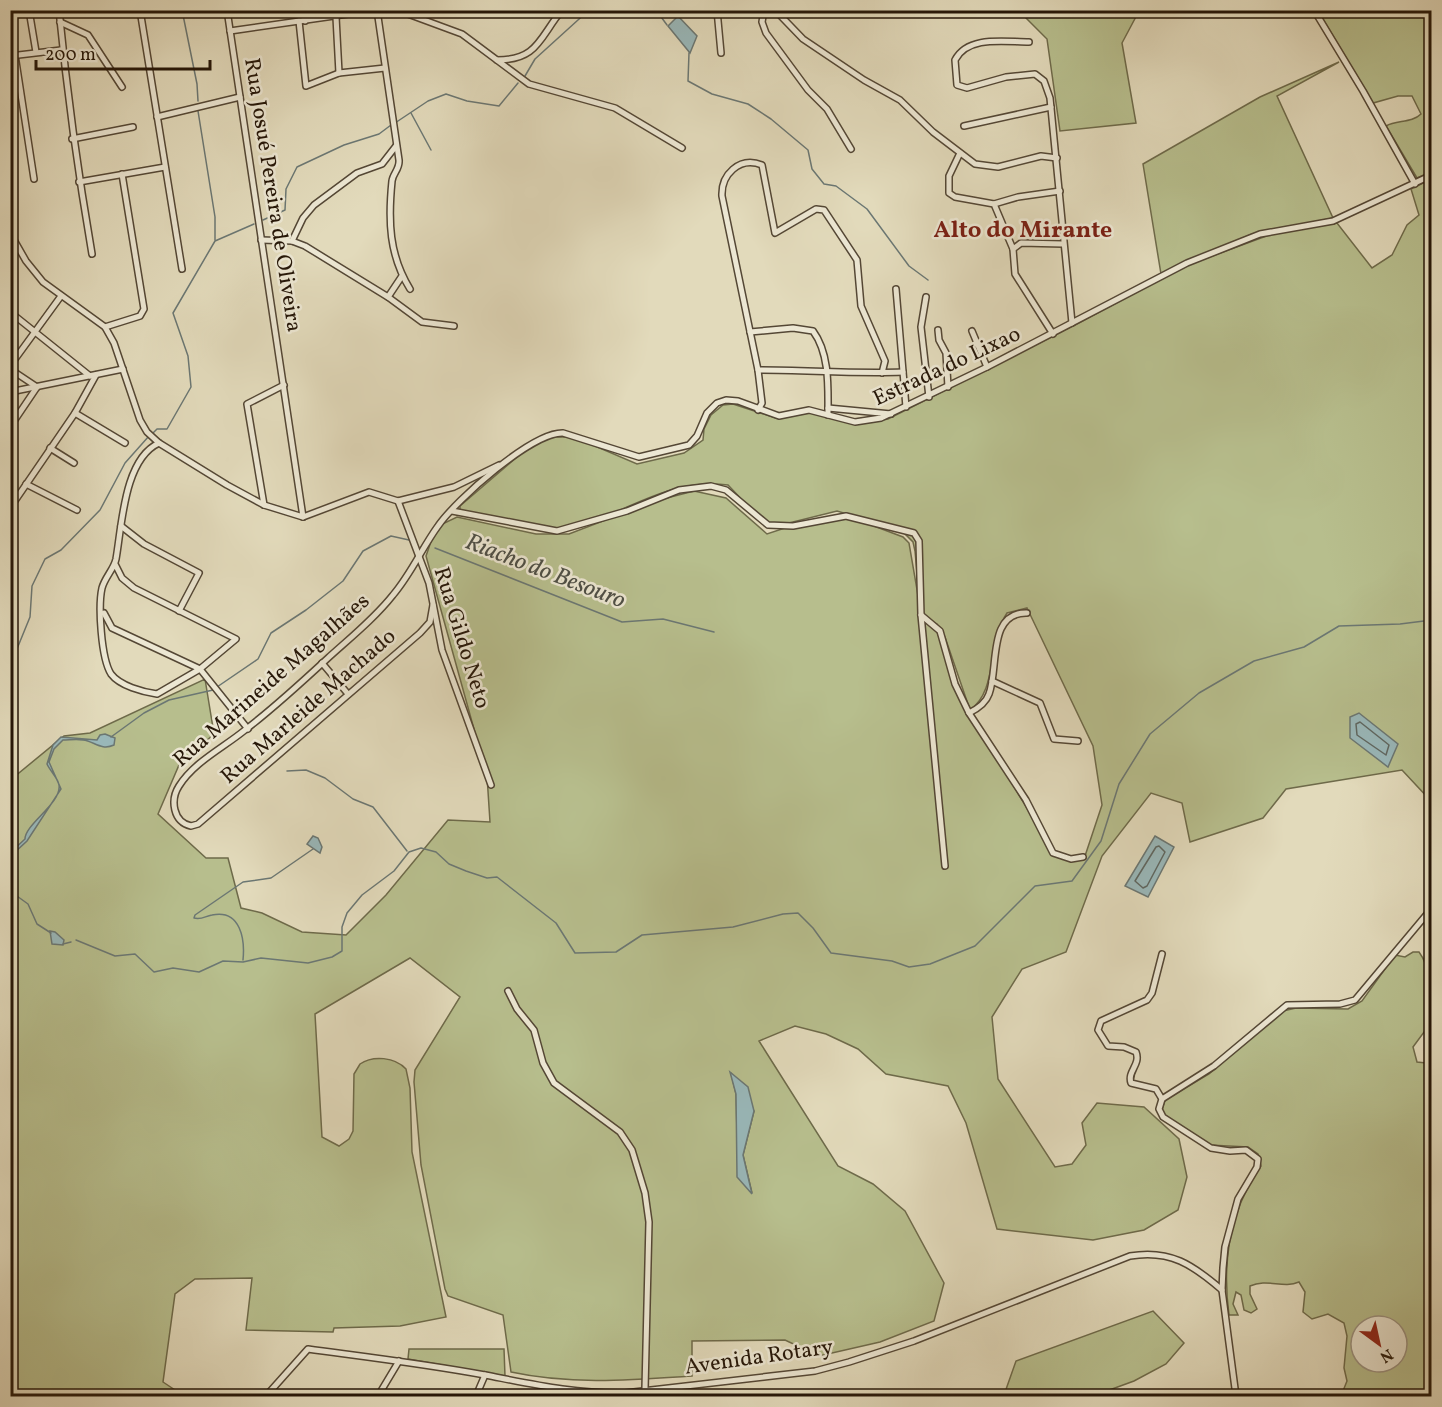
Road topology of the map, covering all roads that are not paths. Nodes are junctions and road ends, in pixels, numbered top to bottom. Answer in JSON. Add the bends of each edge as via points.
{"nodes":[{"id":1,"x":29,"y":10,"type":"edge"},
{"id":2,"x":59,"y":10,"type":"edge"},
{"id":3,"x":140,"y":10,"type":"edge"},
{"id":4,"x":227,"y":10,"type":"edge"},
{"id":5,"x":304,"y":10,"type":"edge"},
{"id":6,"x":377,"y":10,"type":"edge"},
{"id":7,"x":398,"y":10,"type":"edge"},
{"id":8,"x":562,"y":10,"type":"edge"},
{"id":9,"x":717,"y":10,"type":"edge"},
{"id":10,"x":764,"y":10,"type":"edge"},
{"id":11,"x":775,"y":10,"type":"edge"},
{"id":12,"x":1314,"y":10,"type":"edge"},
{"id":13,"x":336,"y":17,"type":"junction"},
{"id":14,"x":302,"y":21,"type":"junction"},
{"id":15,"x":60,"y":22,"type":"junction"},
{"id":16,"x":230,"y":31,"type":"junction"},
{"id":17,"x":1029,"y":42,"type":"dead end"},
{"id":18,"x":61,"y":50,"type":"junction"},
{"id":19,"x":36,"y":52,"type":"junction"},
{"id":20,"x":721,"y":53,"type":"dead end"},
{"id":21,"x":13,"y":56,"type":"edge"},
{"id":22,"x":495,"y":60,"type":"junction"},
{"id":23,"x":385,"y":68,"type":"junction"},
{"id":24,"x":339,"y":73,"type":"junction"},
{"id":25,"x":122,"y":87,"type":"dead end"},
{"id":26,"x":240,"y":97,"type":"junction"},
{"id":27,"x":1051,"y":107,"type":"junction"},
{"id":28,"x":157,"y":117,"type":"junction"},
{"id":29,"x":964,"y":126,"type":"dead end"},
{"id":30,"x":133,"y":127,"type":"dead end"},
{"id":31,"x":72,"y":139,"type":"junction"},
{"id":32,"x":396,"y":146,"type":"junction"},
{"id":33,"x":682,"y":147,"type":"dead end"},
{"id":34,"x":851,"y":149,"type":"dead end"},
{"id":35,"x":960,"y":153,"type":"junction"},
{"id":36,"x":1057,"y":158,"type":"junction"},
{"id":37,"x":165,"y":167,"type":"junction"},
{"id":38,"x":122,"y":174,"type":"junction"},
{"id":39,"x":1431,"y":175,"type":"edge"},
{"id":40,"x":34,"y":179,"type":"dead end"},
{"id":41,"x":79,"y":182,"type":"junction"},
{"id":42,"x":1415,"y":184,"type":"junction"},
{"id":43,"x":1060,"y":191,"type":"junction"},
{"id":44,"x":994,"y":204,"type":"junction"},
{"id":45,"x":10,"y":233,"type":"edge"},
{"id":46,"x":261,"y":240,"type":"junction"},
{"id":47,"x":292,"y":241,"type":"junction"},
{"id":48,"x":1063,"y":244,"type":"junction"},
{"id":49,"x":1013,"y":249,"type":"junction"},
{"id":50,"x":92,"y":254,"type":"dead end"},
{"id":51,"x":182,"y":269,"type":"dead end"},
{"id":52,"x":402,"y":276,"type":"junction"},
{"id":53,"x":896,"y":289,"type":"dead end"},
{"id":54,"x":410,"y":290,"type":"dead end"},
{"id":55,"x":61,"y":296,"type":"junction"},
{"id":56,"x":388,"y":297,"type":"junction"},
{"id":57,"x":926,"y":297,"type":"dead end"},
{"id":58,"x":10,"y":312,"type":"edge"},
{"id":59,"x":1072,"y":323,"type":"junction"},
{"id":60,"x":454,"y":326,"type":"dead end"},
{"id":61,"x":105,"y":327,"type":"junction"},
{"id":62,"x":938,"y":330,"type":"dead end"},
{"id":63,"x":972,"y":330,"type":"dead end"},
{"id":64,"x":35,"y":332,"type":"junction"},
{"id":65,"x":750,"y":332,"type":"junction"},
{"id":66,"x":1053,"y":334,"type":"junction"},
{"id":67,"x":10,"y":367,"type":"edge"},
{"id":68,"x":987,"y":367,"type":"junction"},
{"id":69,"x":123,"y":369,"type":"junction"},
{"id":70,"x":827,"y":369,"type":"junction"},
{"id":71,"x":758,"y":370,"type":"junction"},
{"id":72,"x":903,"y":372,"type":"junction"},
{"id":73,"x":882,"y":373,"type":"junction"},
{"id":74,"x":93,"y":376,"type":"junction"},
{"id":75,"x":285,"y":385,"type":"junction"},
{"id":76,"x":37,"y":387,"type":"junction"},
{"id":77,"x":948,"y":387,"type":"junction"},
{"id":78,"x":10,"y":392,"type":"edge"},
{"id":79,"x":928,"y":397,"type":"junction"},
{"id":80,"x":906,"y":407,"type":"junction"},
{"id":81,"x":828,"y":408,"type":"junction"},
{"id":82,"x":758,"y":410,"type":"junction"},
{"id":83,"x":75,"y":413,"type":"junction"},
{"id":84,"x":892,"y":414,"type":"junction"},
{"id":85,"x":828,"y":415,"type":"junction"},
{"id":86,"x":14,"y":418,"type":"edge"},
{"id":87,"x":10,"y":427,"type":"edge"},
{"id":88,"x":159,"y":442,"type":"junction"},
{"id":89,"x":125,"y":443,"type":"dead end"},
{"id":90,"x":50,"y":448,"type":"junction"},
{"id":91,"x":74,"y":463,"type":"dead end"},
{"id":92,"x":502,"y":464,"type":"junction"},
{"id":93,"x":26,"y":484,"type":"junction"},
{"id":94,"x":398,"y":501,"type":"junction"},
{"id":95,"x":264,"y":505,"type":"junction"},
{"id":96,"x":10,"y":508,"type":"edge"},
{"id":97,"x":77,"y":510,"type":"dead end"},
{"id":98,"x":452,"y":511,"type":"junction"},
{"id":99,"x":303,"y":517,"type":"junction"},
{"id":100,"x":121,"y":526,"type":"junction"},
{"id":101,"x":419,"y":558,"type":"junction"},
{"id":102,"x":115,"y":564,"type":"junction"},
{"id":103,"x":433,"y":605,"type":"junction"},
{"id":104,"x":102,"y":606,"type":"junction"},
{"id":105,"x":179,"y":611,"type":"junction"},
{"id":106,"x":1027,"y":613,"type":"dead end"},
{"id":107,"x":921,"y":615,"type":"junction"},
{"id":108,"x":322,"y":663,"type":"junction"},
{"id":109,"x":200,"y":669,"type":"junction"},
{"id":110,"x":992,"y":681,"type":"junction"},
{"id":111,"x":348,"y":693,"type":"junction"},
{"id":112,"x":969,"y":713,"type":"junction"},
{"id":113,"x":248,"y":729,"type":"junction"},
{"id":114,"x":1078,"y":741,"type":"dead end"},
{"id":115,"x":491,"y":785,"type":"dead end"},
{"id":116,"x":195,"y":826,"type":"joint"},
{"id":117,"x":1083,"y":858,"type":"dead end"},
{"id":118,"x":945,"y":866,"type":"dead end"},
{"id":119,"x":1431,"y":908,"type":"edge"},
{"id":120,"x":1162,"y":954,"type":"dead end"},
{"id":121,"x":508,"y":991,"type":"dead end"},
{"id":122,"x":1162,"y":1099,"type":"junction"},
{"id":123,"x":1222,"y":1290,"type":"junction"},
{"id":124,"x":399,"y":1361,"type":"junction"},
{"id":125,"x":485,"y":1375,"type":"junction"},
{"id":126,"x":645,"y":1389,"type":"junction"},
{"id":127,"x":624,"y":1395,"type":"edge"},
{"id":128,"x":266,"y":1396,"type":"edge"},
{"id":129,"x":378,"y":1396,"type":"edge"},
{"id":130,"x":476,"y":1396,"type":"edge"},
{"id":131,"x":1236,"y":1396,"type":"edge"}],
"edges":[{"from":1,"to":19,"type":"street"},
{"from":2,"to":15,"type":"street"},
{"from":3,"to":28,"type":"street"},
{"from":4,"to":16,"type":"street","name":"Rua Josué Pereira de Oliveira"},
{"from":5,"to":14,"type":"street"},
{"from":6,"to":13,"type":"street"},
{"from":6,"to":23,"type":"street"},
{"from":7,"to":22,"type":"street","via":[[462,34]]},
{"from":8,"to":22,"type":"street","via":[[531,52],[515,59]]},
{"from":9,"to":20,"type":"street"},
{"from":10,"to":34,"type":"street","via":[[762,22],[766,33],[827,109]]},
{"from":11,"to":35,"type":"street","via":[[803,39],[909,107]]},
{"from":12,"to":42,"type":"street"},
{"from":13,"to":14,"type":"street"},
{"from":13,"to":24,"type":"street"},
{"from":14,"to":16,"type":"street"},
{"from":14,"to":24,"type":"street","via":[[306,86]]},
{"from":15,"to":18,"type":"street"},
{"from":15,"to":25,"type":"street","via":[[88,35]]},
{"from":16,"to":26,"type":"street","name":"Rua Josué Pereira de Oliveira"},
{"from":17,"to":27,"type":"street","via":[[978,43],[966,47],[955,60],[957,86],[967,88],[1006,77],[1038,74],[1047,87]]},
{"from":18,"to":19,"type":"street"},
{"from":18,"to":31,"type":"street"},
{"from":19,"to":21,"type":"street"},
{"from":21,"to":40,"type":"street"},
{"from":22,"to":33,"type":"street","via":[[529,84],[615,108]]},
{"from":23,"to":24,"type":"street"},
{"from":23,"to":32,"type":"street"},
{"from":26,"to":28,"type":"street"},
{"from":26,"to":46,"type":"street","name":"Rua Josué Pereira de Oliveira"},
{"from":27,"to":29,"type":"street"},
{"from":27,"to":36,"type":"street"},
{"from":28,"to":37,"type":"street"},
{"from":30,"to":31,"type":"street"},
{"from":31,"to":41,"type":"street"},
{"from":32,"to":47,"type":"street","via":[[382,164],[357,173],[314,205]]},
{"from":32,"to":52,"type":"street","via":[[400,166],[392,178],[390,225]]},
{"from":35,"to":36,"type":"street","via":[[975,164],[998,167],[1041,156]]},
{"from":35,"to":44,"type":"street","via":[[949,176],[949,193],[955,198]]},
{"from":36,"to":43,"type":"street"},
{"from":37,"to":38,"type":"street"},
{"from":37,"to":51,"type":"street"},
{"from":38,"to":41,"type":"street"},
{"from":38,"to":61,"type":"street","via":[[144,309],[141,316]]},
{"from":39,"to":42,"type":"street","name":"Estrada do Lixao"},
{"from":41,"to":50,"type":"street"},
{"from":42,"to":59,"type":"street","name":"Estrada do Lixao","via":[[1333,221],[1260,234],[1208,254]]},
{"from":43,"to":44,"type":"street"},
{"from":43,"to":48,"type":"street"},
{"from":44,"to":49,"type":"street"},
{"from":45,"to":55,"type":"street","via":[[43,282]]},
{"from":46,"to":47,"type":"street"},
{"from":46,"to":75,"type":"street","name":"Rua Josué Pereira de Oliveira"},
{"from":47,"to":56,"type":"street"},
{"from":48,"to":49,"type":"street","via":[[1022,243]]},
{"from":48,"to":59,"type":"street"},
{"from":49,"to":66,"type":"street","via":[[1015,274]]},
{"from":52,"to":54,"type":"street"},
{"from":52,"to":56,"type":"street"},
{"from":53,"to":72,"type":"street"},
{"from":55,"to":61,"type":"street"},
{"from":55,"to":64,"type":"street"},
{"from":56,"to":60,"type":"street","via":[[422,322]]},
{"from":57,"to":79,"type":"street","via":[[921,327]]},
{"from":58,"to":64,"type":"street"},
{"from":59,"to":66,"type":"street","name":"Estrada do Lixao"},
{"from":61,"to":69,"type":"street"},
{"from":62,"to":77,"type":"street","via":[[946,353]]},
{"from":63,"to":68,"type":"street"},
{"from":64,"to":67,"type":"street"},
{"from":64,"to":74,"type":"street"},
{"from":65,"to":70,"type":"street","via":[[809,329],[820,342]]},
{"from":65,"to":71,"type":"street"},
{"from":65,"to":73,"type":"street","via":[[722,187],[729,171],[755,162],[763,167],[775,233],[821,208],[855,255],[861,306],[885,361]]},
{"from":66,"to":68,"type":"street","name":"Estrada do Lixao"},
{"from":67,"to":76,"type":"street"},
{"from":68,"to":77,"type":"street","name":"Estrada do Lixao"},
{"from":69,"to":74,"type":"street"},
{"from":69,"to":88,"type":"street","via":[[140,420]]},
{"from":70,"to":71,"type":"street"},
{"from":70,"to":73,"type":"street"},
{"from":70,"to":81,"type":"street"},
{"from":71,"to":82,"type":"street","via":[[762,403]]},
{"from":72,"to":73,"type":"street"},
{"from":72,"to":80,"type":"street"},
{"from":74,"to":76,"type":"street"},
{"from":74,"to":83,"type":"street"},
{"from":75,"to":95,"type":"street","via":[[247,404]]},
{"from":75,"to":99,"type":"street","name":"Rua Josué Pereira de Oliveira"},
{"from":76,"to":78,"type":"street"},
{"from":76,"to":86,"type":"street"},
{"from":77,"to":79,"type":"street","name":"Estrada do Lixao"},
{"from":79,"to":80,"type":"street","name":"Estrada do Lixao"},
{"from":80,"to":84,"type":"street","name":"Estrada do Lixao"},
{"from":81,"to":84,"type":"street"},
{"from":81,"to":85,"type":"street"},
{"from":82,"to":85,"type":"street","name":"Estrada do Lixao","via":[[779,416],[808,410]]},
{"from":82,"to":92,"type":"street","name":"Estrada do Lixao","via":[[738,400],[717,404],[707,413],[693,441],[662,454],[629,457],[575,436],[554,433],[534,441]]},
{"from":83,"to":89,"type":"street"},
{"from":83,"to":90,"type":"street"},
{"from":84,"to":85,"type":"street","name":"Estrada do Lixao","via":[[863,422]]},
{"from":86,"to":87,"type":"street"},
{"from":88,"to":95,"type":"street"},
{"from":88,"to":100,"type":"street","via":[[147,450],[136,466]]},
{"from":90,"to":91,"type":"street"},
{"from":90,"to":93,"type":"street"},
{"from":92,"to":94,"type":"street","via":[[454,486]]},
{"from":92,"to":98,"type":"street","name":"Estrada do Lixao"},
{"from":93,"to":96,"type":"street"},
{"from":93,"to":97,"type":"street"},
{"from":94,"to":99,"type":"street","via":[[369,492]]},
{"from":94,"to":101,"type":"street","name":"Rua Gildo Neto"},
{"from":95,"to":99,"type":"street"},
{"from":98,"to":101,"type":"street","name":"Estrada do Lixao","via":[[436,527]]},
{"from":98,"to":107,"type":"street","via":[[557,531],[627,511],[679,490],[720,487],[768,525],[793,526],[846,516],[914,533],[920,541]]},
{"from":100,"to":102,"type":"street"},
{"from":100,"to":105,"type":"street","via":[[144,544],[199,573]]},
{"from":101,"to":103,"type":"street","name":"Rua Gildo Neto"},
{"from":101,"to":108,"type":"street","name":"Rua Marineide Magalhães","via":[[383,607]]},
{"from":102,"to":104,"type":"street","via":[[102,589]]},
{"from":102,"to":105,"type":"street","via":[[122,578],[134,588]]},
{"from":103,"to":111,"type":"street","name":"Rua Marleide Machado","via":[[428,626]]},
{"from":103,"to":115,"type":"street","name":"Rua Gildo Neto","via":[[442,650]]},
{"from":104,"to":109,"type":"street","via":[[112,628]]},
{"from":104,"to":109,"type":"street","via":[[106,662],[116,679],[157,694]]},
{"from":105,"to":109,"type":"street","via":[[236,639]]},
{"from":106,"to":110,"type":"street","via":[[1015,612],[1007,617],[995,647]]},
{"from":107,"to":112,"type":"street","via":[[940,631],[955,684]]},
{"from":107,"to":118,"type":"street"},
{"from":108,"to":111,"type":"street"},
{"from":108,"to":113,"type":"street","name":"Rua Marineide Magalhães"},
{"from":109,"to":113,"type":"street"},
{"from":110,"to":112,"type":"street","via":[[986,699]]},
{"from":110,"to":114,"type":"street","via":[[1040,703],[1054,739]]},
{"from":111,"to":116,"type":"street","name":"Rua Marleide Machado"},
{"from":112,"to":117,"type":"street","via":[[1026,801],[1053,853]]},
{"from":113,"to":116,"type":"street","name":"Rua Marineide Magalhães","via":[[194,769],[178,786],[173,796],[176,814],[186,825]]},
{"from":119,"to":122,"type":"street","via":[[1355,1000],[1287,1005],[1214,1066]]},
{"from":120,"to":122,"type":"street","via":[[1147,1000],[1105,1018],[1098,1025],[1108,1046],[1136,1052],[1138,1062],[1131,1083],[1137,1087],[1152,1086]]},
{"from":121,"to":126,"type":"street","via":[[534,1030],[549,1077],[620,1132],[632,1150],[649,1222]]},
{"from":122,"to":123,"type":"street","via":[[1161,1114],[1203,1144],[1221,1150],[1246,1150],[1258,1159],[1238,1199],[1225,1246]]},
{"from":123,"to":126,"type":"street","name":"Avenida Rotary","via":[[1189,1263],[1174,1257],[1157,1253],[1130,1256],[914,1341],[849,1362],[815,1371]]},
{"from":123,"to":131,"type":"street"},
{"from":124,"to":125,"type":"street","name":"Avenida Rotary"},
{"from":124,"to":128,"type":"street","name":"Avenida Rotary","via":[[308,1349]]},
{"from":124,"to":129,"type":"street"},
{"from":125,"to":127,"type":"street","name":"Avenida Rotary","via":[[566,1391]]},
{"from":125,"to":130,"type":"street"},
{"from":126,"to":127,"type":"street","name":"Avenida Rotary"}]}
